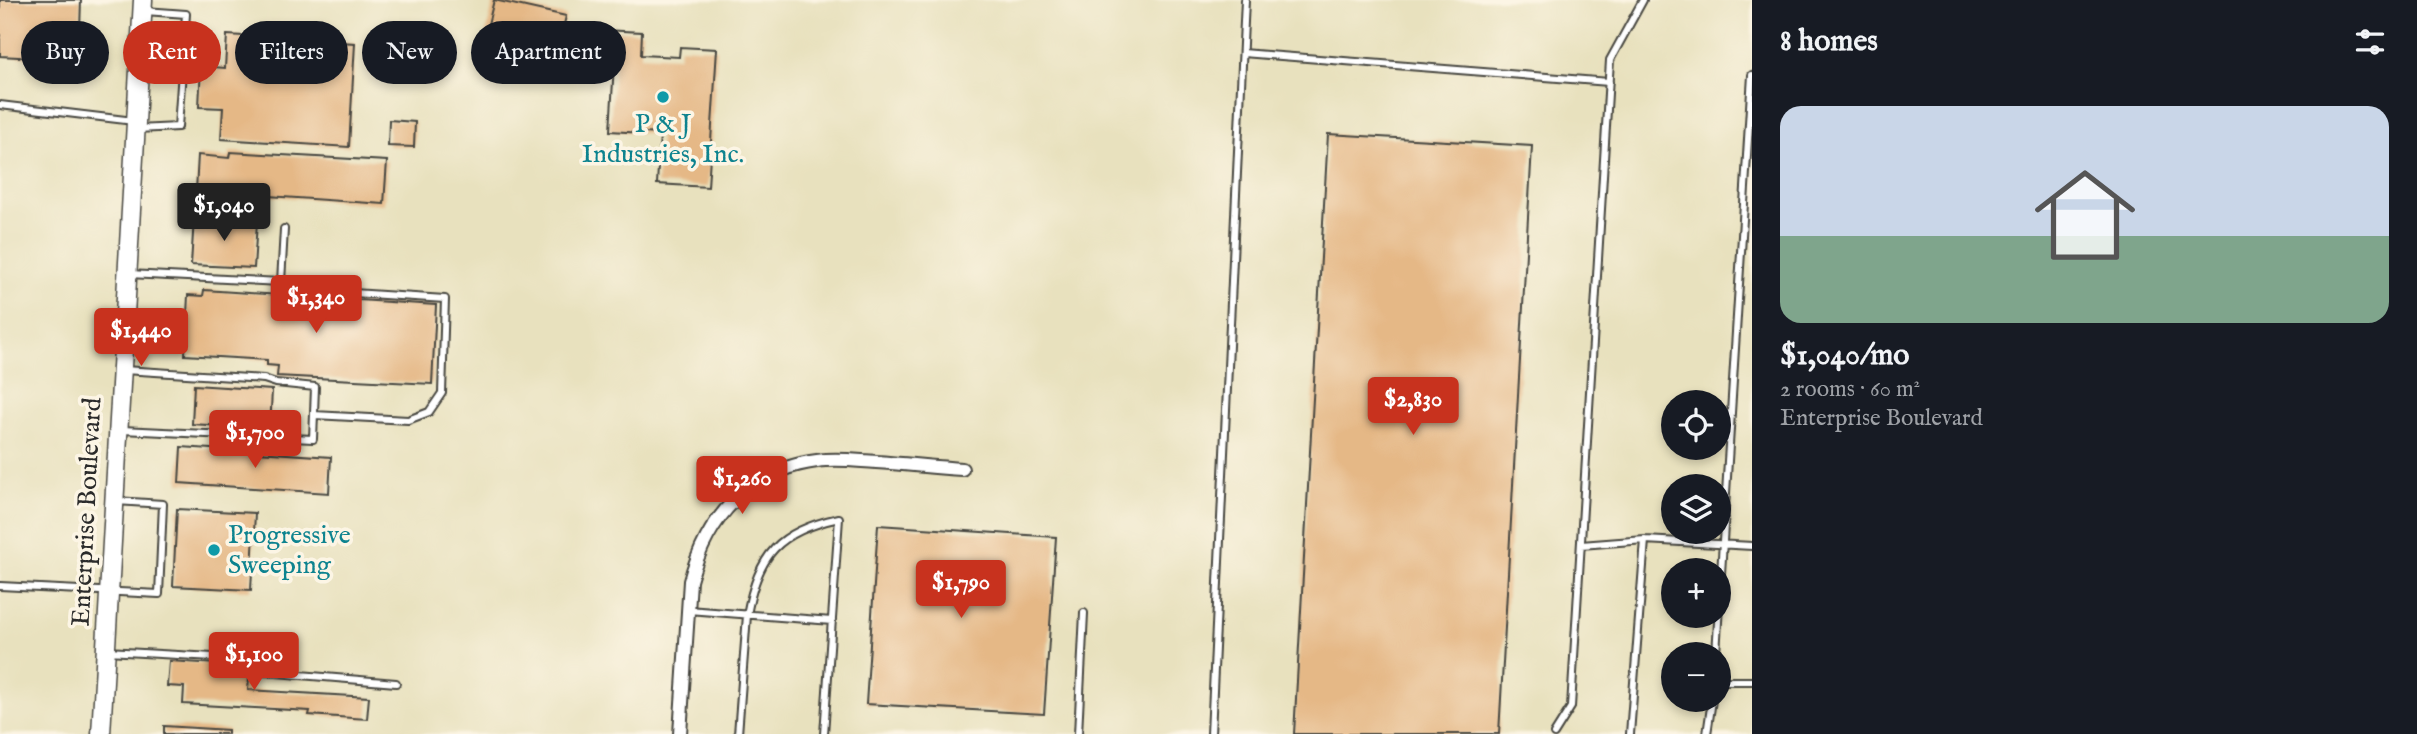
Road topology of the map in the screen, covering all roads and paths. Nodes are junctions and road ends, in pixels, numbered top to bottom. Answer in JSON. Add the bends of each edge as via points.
{"nodes":[{"id":1,"x":1245,"y":0,"type":"edge"},
{"id":2,"x":1643,"y":0,"type":"edge"},
{"id":3,"x":142,"y":5,"type":"edge"},
{"id":4,"x":1243,"y":53,"type":"junction"},
{"id":5,"x":1752,"y":75,"type":"edge"},
{"id":6,"x":1609,"y":82,"type":"junction"},
{"id":7,"x":0,"y":105,"type":"edge"},
{"id":8,"x":136,"y":125,"type":"junction"},
{"id":9,"x":284,"y":229,"type":"dead end"},
{"id":10,"x":127,"y":274,"type":"junction"},
{"id":11,"x":281,"y":282,"type":"junction"},
{"id":12,"x":122,"y":370,"type":"junction"},
{"id":13,"x":314,"y":415,"type":"junction"},
{"id":14,"x":118,"y":429,"type":"junction"},
{"id":15,"x":961,"y":469,"type":"dead end"},
{"id":16,"x":114,"y":501,"type":"junction"},
{"id":17,"x":1645,"y":540,"type":"junction"},
{"id":18,"x":1581,"y":545,"type":"junction"},
{"id":19,"x":1724,"y":545,"type":"junction"},
{"id":20,"x":1752,"y":546,"type":"edge"},
{"id":21,"x":0,"y":586,"type":"edge"},
{"id":22,"x":109,"y":592,"type":"junction"},
{"id":23,"x":688,"y":610,"type":"junction"},
{"id":24,"x":1084,"y":613,"type":"dead end"},
{"id":25,"x":747,"y":615,"type":"junction"},
{"id":26,"x":832,"y":621,"type":"junction"},
{"id":27,"x":1717,"y":642,"type":"edge"},
{"id":28,"x":106,"y":651,"type":"junction"},
{"id":29,"x":1731,"y":681,"type":"edge"},
{"id":30,"x":1752,"y":681,"type":"edge"},
{"id":31,"x":396,"y":683,"type":"dead end"},
{"id":32,"x":1710,"y":712,"type":"edge"},
{"id":33,"x":101,"y":734,"type":"edge"},
{"id":34,"x":680,"y":734,"type":"edge"},
{"id":35,"x":738,"y":734,"type":"edge"},
{"id":36,"x":824,"y":734,"type":"edge"},
{"id":37,"x":1079,"y":734,"type":"edge"},
{"id":38,"x":1210,"y":734,"type":"edge"},
{"id":39,"x":1554,"y":734,"type":"edge"},
{"id":40,"x":1630,"y":734,"type":"edge"},
{"id":41,"x":1707,"y":734,"type":"edge"}],
"edges":[{"from":1,"to":4,"type":"lane"},
{"from":2,"to":6,"type":"lane","via":[[1610,60]]},
{"from":3,"to":8,"type":"street","name":"Enterprise Boulevard"},
{"from":3,"to":8,"type":"lane","via":[[186,14],[178,127]]},
{"from":4,"to":6,"type":"lane"},
{"from":4,"to":38,"type":"lane"},
{"from":5,"to":19,"type":"lane"},
{"from":6,"to":18,"type":"lane"},
{"from":7,"to":8,"type":"lane"},
{"from":8,"to":10,"type":"street","name":"Enterprise Boulevard"},
{"from":9,"to":11,"type":"lane"},
{"from":10,"to":11,"type":"lane"},
{"from":10,"to":12,"type":"street","name":"Enterprise Boulevard"},
{"from":11,"to":13,"type":"lane","via":[[292,289],[445,299],[442,393],[429,412],[408,420]]},
{"from":12,"to":13,"type":"lane","via":[[315,387]]},
{"from":12,"to":14,"type":"street","name":"Enterprise Boulevard"},
{"from":13,"to":14,"type":"lane","via":[[313,439]]},
{"from":14,"to":16,"type":"street","name":"Enterprise Boulevard"},
{"from":15,"to":23,"type":"street","via":[[839,459],[774,473],[753,484],[719,516],[696,559]]},
{"from":16,"to":22,"type":"street","name":"Enterprise Boulevard"},
{"from":16,"to":22,"type":"lane","via":[[163,504],[159,594]]},
{"from":17,"to":18,"type":"lane"},
{"from":17,"to":19,"type":"lane"},
{"from":17,"to":40,"type":"lane"},
{"from":18,"to":39,"type":"lane","via":[[1570,707]]},
{"from":19,"to":20,"type":"lane"},
{"from":19,"to":27,"type":"lane"},
{"from":21,"to":22,"type":"lane"},
{"from":22,"to":28,"type":"street","name":"Enterprise Boulevard"},
{"from":23,"to":25,"type":"lane"},
{"from":23,"to":34,"type":"street"},
{"from":24,"to":37,"type":"lane"},
{"from":25,"to":26,"type":"lane"},
{"from":25,"to":26,"type":"lane","via":[[762,567],[778,544],[800,529],[839,518]]},
{"from":25,"to":35,"type":"lane"},
{"from":26,"to":36,"type":"lane"},
{"from":28,"to":31,"type":"lane","via":[[249,659],[264,673]]},
{"from":28,"to":33,"type":"street","name":"Enterprise Boulevard"},
{"from":29,"to":30,"type":"lane"},
{"from":32,"to":41,"type":"lane"}]}
